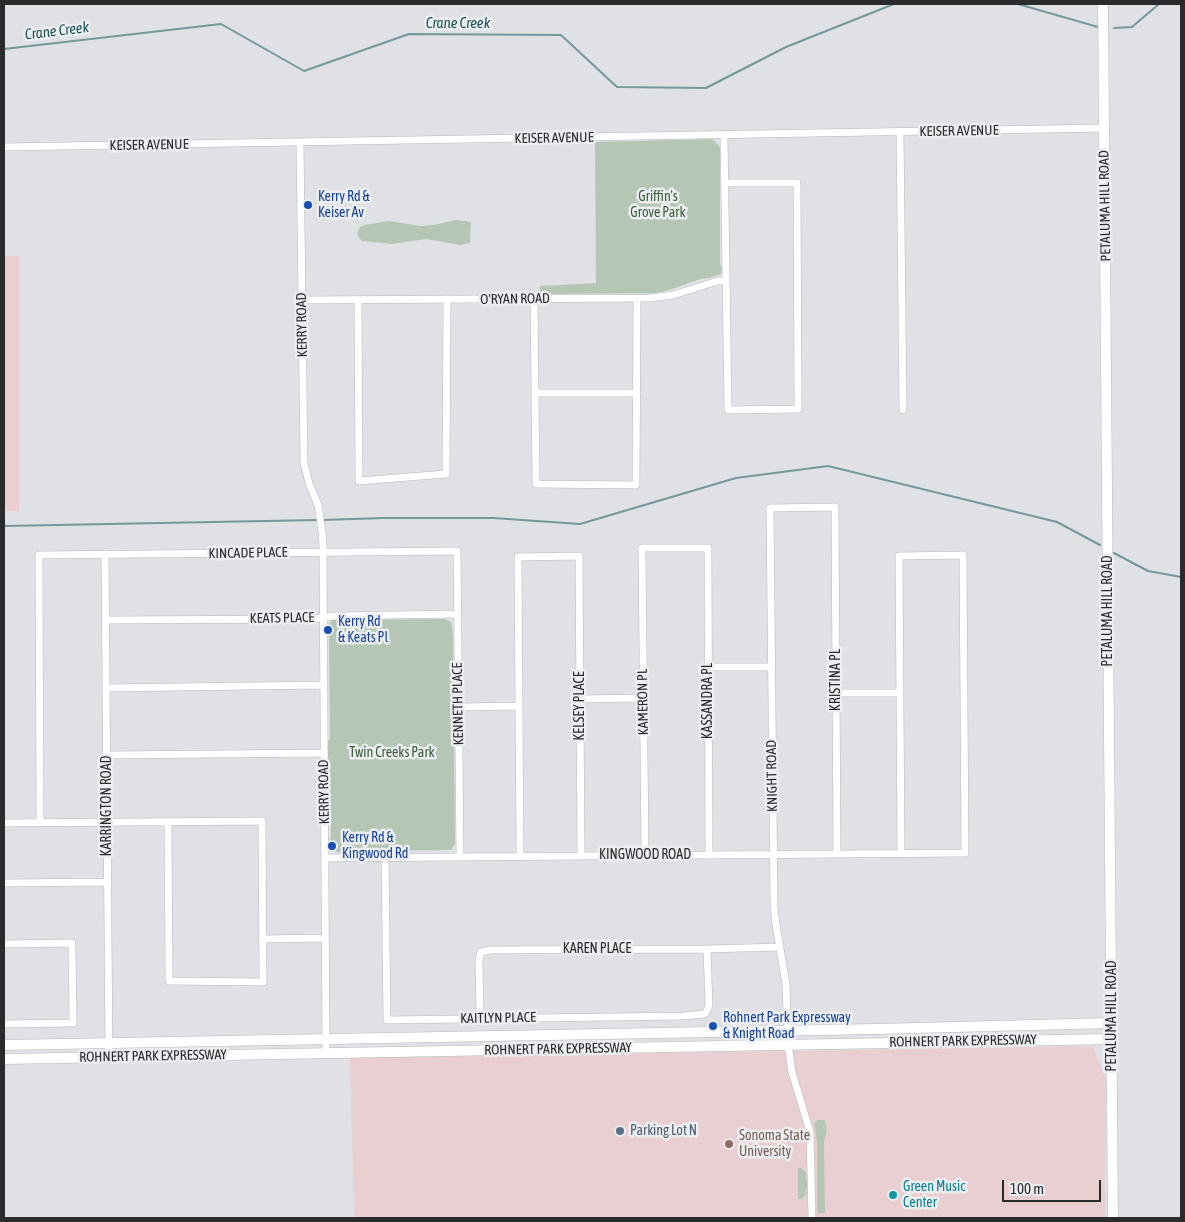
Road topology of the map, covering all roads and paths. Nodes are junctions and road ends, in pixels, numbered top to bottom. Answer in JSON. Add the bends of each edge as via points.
{"nodes":[{"id":1,"x":1103,"y":4,"type":"edge"},
{"id":2,"x":1104,"y":128,"type":"junction"},
{"id":3,"x":900,"y":132,"type":"junction"},
{"id":4,"x":724,"y":136,"type":"junction"},
{"id":5,"x":300,"y":142,"type":"junction"},
{"id":6,"x":4,"y":147,"type":"edge"},
{"id":7,"x":724,"y":183,"type":"junction"},
{"id":8,"x":726,"y":281,"type":"junction"},
{"id":9,"x":534,"y":298,"type":"junction"},
{"id":10,"x":637,"y":298,"type":"junction"},
{"id":11,"x":302,"y":300,"type":"junction"},
{"id":12,"x":358,"y":300,"type":"junction"},
{"id":13,"x":447,"y":300,"type":"junction"},
{"id":14,"x":637,"y":393,"type":"junction"},
{"id":15,"x":535,"y":394,"type":"junction"},
{"id":16,"x":903,"y":410,"type":"dead end"},
{"id":17,"x":835,"y":507,"type":"joint"},
{"id":18,"x":708,"y":548,"type":"joint"},
{"id":19,"x":457,"y":551,"type":"joint"},
{"id":20,"x":323,"y":552,"type":"junction"},
{"id":21,"x":105,"y":554,"type":"junction"},
{"id":22,"x":457,"y":614,"type":"junction"},
{"id":23,"x":323,"y":617,"type":"junction"},
{"id":24,"x":106,"y":620,"type":"junction"},
{"id":25,"x":708,"y":667,"type":"junction"},
{"id":26,"x":771,"y":667,"type":"junction"},
{"id":27,"x":323,"y":685,"type":"junction"},
{"id":28,"x":106,"y":688,"type":"junction"},
{"id":29,"x":837,"y":693,"type":"junction"},
{"id":30,"x":900,"y":693,"type":"junction"},
{"id":31,"x":643,"y":698,"type":"junction"},
{"id":32,"x":580,"y":699,"type":"junction"},
{"id":33,"x":519,"y":706,"type":"junction"},
{"id":34,"x":458,"y":707,"type":"junction"},
{"id":35,"x":323,"y":754,"type":"junction"},
{"id":36,"x":107,"y":755,"type":"junction"},
{"id":37,"x":108,"y":822,"type":"junction"},
{"id":38,"x":168,"y":822,"type":"junction"},
{"id":39,"x":4,"y":823,"type":"edge"},
{"id":40,"x":40,"y":823,"type":"junction"},
{"id":41,"x":901,"y":853,"type":"junction"},
{"id":42,"x":837,"y":854,"type":"junction"},
{"id":43,"x":645,"y":855,"type":"junction"},
{"id":44,"x":709,"y":855,"type":"junction"},
{"id":45,"x":773,"y":855,"type":"junction"},
{"id":46,"x":520,"y":856,"type":"junction"},
{"id":47,"x":581,"y":856,"type":"junction"},
{"id":48,"x":385,"y":857,"type":"junction"},
{"id":49,"x":460,"y":857,"type":"junction"},
{"id":50,"x":325,"y":858,"type":"junction"},
{"id":51,"x":108,"y":882,"type":"junction"},
{"id":52,"x":4,"y":883,"type":"edge"},
{"id":53,"x":326,"y":938,"type":"junction"},
{"id":54,"x":262,"y":939,"type":"junction"},
{"id":55,"x":4,"y":944,"type":"edge"},
{"id":56,"x":780,"y":947,"type":"junction"},
{"id":57,"x":707,"y":949,"type":"junction"},
{"id":58,"x":480,"y":1018,"type":"junction"},
{"id":59,"x":1111,"y":1023,"type":"junction"},
{"id":60,"x":4,"y":1024,"type":"edge"},
{"id":61,"x":788,"y":1031,"type":"junction"},
{"id":62,"x":1112,"y":1038,"type":"junction"},
{"id":63,"x":326,"y":1039,"type":"junction"},
{"id":64,"x":109,"y":1043,"type":"junction"},
{"id":65,"x":788,"y":1044,"type":"junction"},
{"id":66,"x":4,"y":1045,"type":"edge"},
{"id":67,"x":326,"y":1053,"type":"junction"},
{"id":68,"x":109,"y":1057,"type":"junction"},
{"id":69,"x":4,"y":1059,"type":"edge"},
{"id":70,"x":812,"y":1218,"type":"edge"},
{"id":71,"x":1113,"y":1218,"type":"edge"}],
"edges":[{"from":1,"to":2,"type":"main road","name":"PETALUMA HILL ROAD"},
{"from":2,"to":3,"type":"street","name":"KEISER AVENUE"},
{"from":2,"to":59,"type":"main road","name":"PETALUMA HILL ROAD"},
{"from":3,"to":4,"type":"street","name":"KEISER AVENUE"},
{"from":3,"to":16,"type":"street"},
{"from":4,"to":5,"type":"street","name":"KEISER AVENUE"},
{"from":4,"to":7,"type":"street"},
{"from":5,"to":6,"type":"street","name":"KEISER AVENUE"},
{"from":5,"to":11,"type":"street","name":"KERRY ROAD"},
{"from":7,"to":8,"type":"street"},
{"from":7,"to":8,"type":"street","via":[[797,183],[798,409],[728,410]]},
{"from":8,"to":10,"type":"street","name":"O'RYAN ROAD","via":[[673,295]]},
{"from":9,"to":10,"type":"street","name":"O'RYAN ROAD"},
{"from":9,"to":13,"type":"street","name":"O'RYAN ROAD"},
{"from":9,"to":15,"type":"street"},
{"from":10,"to":14,"type":"street"},
{"from":11,"to":12,"type":"street","name":"O'RYAN ROAD"},
{"from":11,"to":20,"type":"street","name":"KERRY ROAD","via":[[304,463],[318,505]]},
{"from":12,"to":13,"type":"street","name":"O'RYAN ROAD"},
{"from":12,"to":13,"type":"street","via":[[359,481],[446,474]]},
{"from":14,"to":15,"type":"street"},
{"from":14,"to":15,"type":"street","via":[[636,485],[536,484]]},
{"from":17,"to":26,"type":"street","name":"KNIGHT ROAD","via":[[770,508]]},
{"from":17,"to":29,"type":"street","name":"KRISTINA PL"},
{"from":18,"to":25,"type":"street","name":"KASSANDRA PL"},
{"from":18,"to":31,"type":"street","name":"KAMERON PL","via":[[642,548]]},
{"from":19,"to":20,"type":"street","name":"KINCADE PLACE"},
{"from":19,"to":22,"type":"street","name":"KENNETH PLACE"},
{"from":20,"to":21,"type":"street","name":"KINCADE PLACE"},
{"from":20,"to":23,"type":"street","name":"KERRY ROAD"},
{"from":21,"to":24,"type":"street","name":"KARRINGTON ROAD"},
{"from":21,"to":40,"type":"street","name":"KINCADE PLACE","via":[[39,555]]},
{"from":22,"to":23,"type":"street","name":"KEATS PLACE"},
{"from":22,"to":34,"type":"street","name":"KENNETH PLACE"},
{"from":23,"to":24,"type":"street","name":"KEATS PLACE"},
{"from":23,"to":27,"type":"street","name":"KERRY ROAD"},
{"from":24,"to":28,"type":"street","name":"KARRINGTON ROAD"},
{"from":25,"to":26,"type":"street"},
{"from":25,"to":44,"type":"street","name":"KASSANDRA PL"},
{"from":26,"to":45,"type":"street","name":"KNIGHT ROAD"},
{"from":27,"to":28,"type":"street"},
{"from":27,"to":35,"type":"street","name":"KERRY ROAD"},
{"from":28,"to":36,"type":"street","name":"KARRINGTON ROAD"},
{"from":29,"to":30,"type":"street"},
{"from":29,"to":42,"type":"street","name":"KRISTINA PL"},
{"from":30,"to":41,"type":"street"},
{"from":30,"to":41,"type":"street","name":"KINGWOOD ROAD","via":[[899,556],[963,555],[965,853]]},
{"from":31,"to":32,"type":"street"},
{"from":31,"to":43,"type":"street","name":"KAMERON PL"},
{"from":32,"to":33,"type":"street","name":"KELSEY PLACE","via":[[579,556],[518,557]]},
{"from":32,"to":47,"type":"street","name":"KELSEY PLACE"},
{"from":33,"to":34,"type":"street"},
{"from":33,"to":46,"type":"street"},
{"from":34,"to":49,"type":"street","name":"KENNETH PLACE"},
{"from":35,"to":36,"type":"street"},
{"from":35,"to":50,"type":"street","name":"KERRY ROAD"},
{"from":36,"to":37,"type":"street","name":"KARRINGTON ROAD"},
{"from":37,"to":38,"type":"street"},
{"from":37,"to":40,"type":"street"},
{"from":37,"to":51,"type":"street","name":"KARRINGTON ROAD"},
{"from":38,"to":54,"type":"street","via":[[262,822]]},
{"from":38,"to":54,"type":"street","via":[[169,981],[263,982]]},
{"from":39,"to":40,"type":"street"},
{"from":41,"to":42,"type":"street","name":"KINGWOOD ROAD"},
{"from":42,"to":45,"type":"street","name":"KINGWOOD ROAD"},
{"from":43,"to":44,"type":"street","name":"KINGWOOD ROAD"},
{"from":43,"to":47,"type":"street","name":"KINGWOOD ROAD"},
{"from":44,"to":45,"type":"street","name":"KINGWOOD ROAD"},
{"from":45,"to":56,"type":"street","name":"KNIGHT ROAD"},
{"from":46,"to":47,"type":"street","name":"KINGWOOD ROAD"},
{"from":46,"to":49,"type":"street","name":"KINGWOOD ROAD"},
{"from":48,"to":49,"type":"street","name":"KINGWOOD ROAD"},
{"from":48,"to":50,"type":"street","name":"KINGWOOD ROAD"},
{"from":48,"to":58,"type":"street","name":"KAITLYN PLACE","via":[[386,1020]]},
{"from":50,"to":53,"type":"street","name":"KERRY ROAD"},
{"from":51,"to":52,"type":"street"},
{"from":51,"to":64,"type":"street","name":"KARRINGTON ROAD"},
{"from":53,"to":54,"type":"street"},
{"from":53,"to":63,"type":"street","name":"KERRY ROAD"},
{"from":55,"to":60,"type":"street","via":[[72,943],[73,1023]]},
{"from":56,"to":57,"type":"street","name":"KAREN PLACE"},
{"from":56,"to":61,"type":"street","name":"KNIGHT ROAD"},
{"from":57,"to":58,"type":"street","name":"KAITLYN PLACE","via":[[708,1006],[705,1014]]},
{"from":57,"to":58,"type":"street","name":"KAREN PLACE","via":[[481,952]]},
{"from":59,"to":61,"type":"main road","name":"ROHNERT PARK EXPRESSWAY"},
{"from":59,"to":62,"type":"main road","name":"PETALUMA HILL ROAD"},
{"from":61,"to":63,"type":"main road","name":"ROHNERT PARK EXPRESSWAY"},
{"from":61,"to":65,"type":"street","name":"KNIGHT ROAD"},
{"from":62,"to":65,"type":"main road","name":"ROHNERT PARK EXPRESSWAY"},
{"from":62,"to":71,"type":"main road","name":"PETALUMA HILL ROAD"},
{"from":63,"to":64,"type":"main road","name":"ROHNERT PARK EXPRESSWAY"},
{"from":63,"to":67,"type":"street","name":"KERRY ROAD"},
{"from":64,"to":66,"type":"main road","name":"ROHNERT PARK EXPRESSWAY"},
{"from":64,"to":68,"type":"street","name":"KARRINGTON ROAD"},
{"from":65,"to":67,"type":"main road","name":"ROHNERT PARK EXPRESSWAY"},
{"from":65,"to":70,"type":"street","name":"KNIGHT ROAD","via":[[795,1085],[810,1132]]},
{"from":67,"to":68,"type":"main road","name":"ROHNERT PARK EXPRESSWAY"},
{"from":68,"to":69,"type":"main road","name":"ROHNERT PARK EXPRESSWAY"}]}
